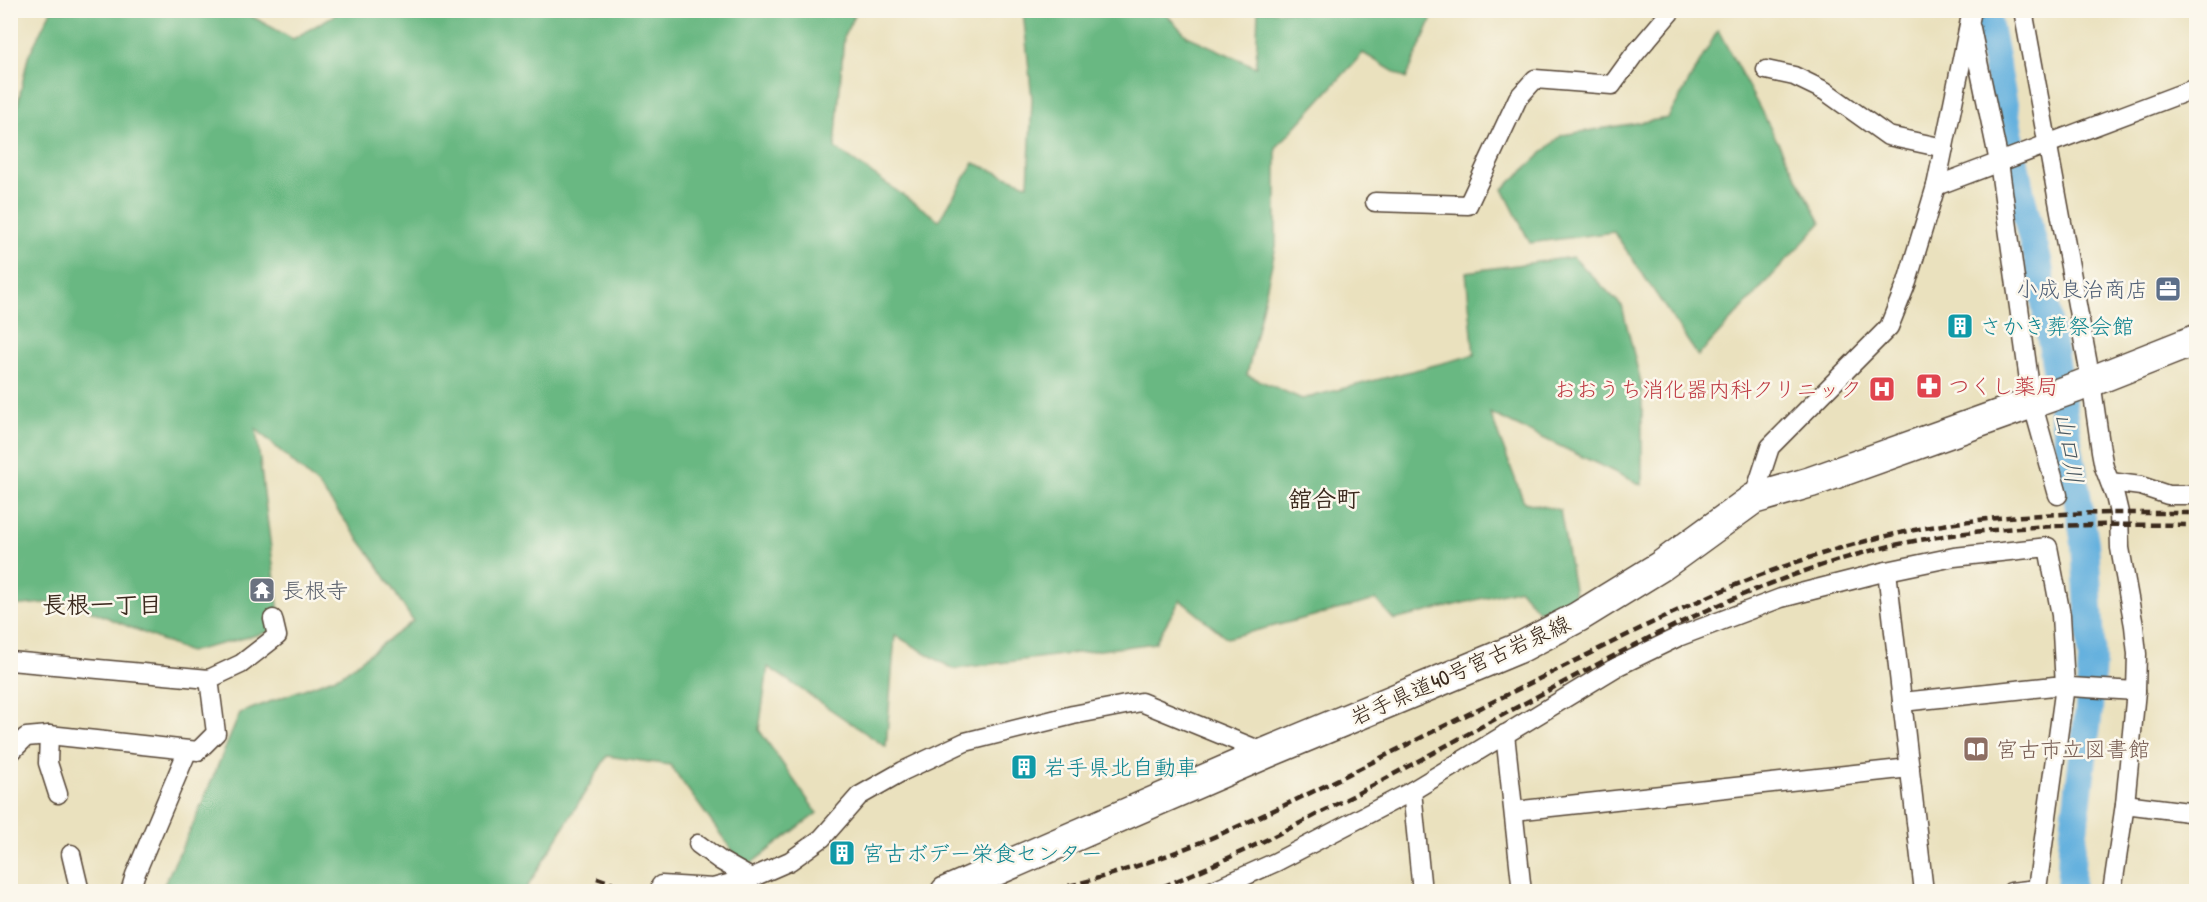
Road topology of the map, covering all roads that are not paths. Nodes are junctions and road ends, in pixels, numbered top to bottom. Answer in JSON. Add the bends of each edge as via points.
{"nodes":[{"id":1,"x":1672,"y":10,"type":"edge"},
{"id":2,"x":2024,"y":10,"type":"edge"},
{"id":3,"x":1971,"y":15,"type":"edge"},
{"id":4,"x":1766,"y":70,"type":"dead end"},
{"id":5,"x":2196,"y":88,"type":"edge"},
{"id":6,"x":2042,"y":146,"type":"junction"},
{"id":7,"x":1944,"y":148,"type":"junction"},
{"id":8,"x":2002,"y":161,"type":"junction"},
{"id":9,"x":1936,"y":186,"type":"junction"},
{"id":10,"x":1375,"y":202,"type":"dead end"},
{"id":11,"x":2196,"y":340,"type":"edge"},
{"id":12,"x":2084,"y":384,"type":"junction"},
{"id":13,"x":2038,"y":400,"type":"junction"},
{"id":14,"x":2109,"y":482,"type":"junction"},
{"id":15,"x":2058,"y":495,"type":"dead end"},
{"id":16,"x":2196,"y":495,"type":"edge"},
{"id":17,"x":1753,"y":499,"type":"junction"},
{"id":18,"x":1887,"y":570,"type":"junction"},
{"id":19,"x":273,"y":619,"type":"dead end"},
{"id":20,"x":10,"y":661,"type":"edge"},
{"id":21,"x":209,"y":678,"type":"junction"},
{"id":22,"x":2074,"y":687,"type":"junction"},
{"id":23,"x":2136,"y":691,"type":"junction"},
{"id":24,"x":1902,"y":702,"type":"junction"},
{"id":25,"x":1505,"y":734,"type":"junction"},
{"id":26,"x":49,"y":735,"type":"junction"},
{"id":27,"x":187,"y":752,"type":"junction"},
{"id":28,"x":10,"y":753,"type":"edge"},
{"id":29,"x":1266,"y":753,"type":"junction"},
{"id":30,"x":1910,"y":768,"type":"junction"},
{"id":31,"x":1412,"y":790,"type":"junction"},
{"id":32,"x":58,"y":794,"type":"dead end"},
{"id":33,"x":2125,"y":804,"type":"junction"},
{"id":34,"x":1514,"y":812,"type":"junction"},
{"id":35,"x":2196,"y":813,"type":"edge"},
{"id":36,"x":698,"y":844,"type":"dead end"},
{"id":37,"x":71,"y":854,"type":"dead end"},
{"id":38,"x":751,"y":878,"type":"junction"},
{"id":39,"x":660,"y":885,"type":"dead end"},
{"id":40,"x":80,"y":891,"type":"edge"},
{"id":41,"x":130,"y":891,"type":"edge"},
{"id":42,"x":946,"y":891,"type":"edge"},
{"id":43,"x":1209,"y":891,"type":"edge"},
{"id":44,"x":1422,"y":891,"type":"edge"},
{"id":45,"x":1522,"y":891,"type":"edge"},
{"id":46,"x":1924,"y":891,"type":"edge"},
{"id":47,"x":2011,"y":891,"type":"edge"},
{"id":48,"x":2112,"y":891,"type":"edge"}],
"edges":[{"from":1,"to":10,"type":"street","via":[[1612,85],[1535,79],[1518,98],[1468,205]]},
{"from":2,"to":6,"type":"street"},
{"from":3,"to":7,"type":"street"},
{"from":3,"to":8,"type":"street"},
{"from":4,"to":7,"type":"street","via":[[1794,76],[1825,91],[1888,136]]},
{"from":5,"to":6,"type":"street"},
{"from":6,"to":8,"type":"street"},
{"from":6,"to":12,"type":"street"},
{"from":7,"to":9,"type":"street"},
{"from":8,"to":9,"type":"street"},
{"from":8,"to":13,"type":"street"},
{"from":9,"to":17,"type":"street","via":[[1907,282],[1888,327],[1770,447]]},
{"from":11,"to":12,"type":"main road","name":"岩手県道40号宮古岩泉線"},
{"from":12,"to":13,"type":"main road","name":"岩手県道40号宮古岩泉線"},
{"from":12,"to":14,"type":"street"},
{"from":13,"to":15,"type":"street"},
{"from":13,"to":17,"type":"main road","name":"岩手県道40号宮古岩泉線","via":[[1812,482]]},
{"from":14,"to":16,"type":"street","via":[[2168,495]]},
{"from":14,"to":23,"type":"street","via":[[2119,513],[2120,548],[2134,626]]},
{"from":17,"to":29,"type":"main road","name":"岩手県道40号宮古岩泉線","via":[[1661,566],[1521,647]]},
{"from":18,"to":22,"type":"street","via":[[1954,557],[2048,547]]},
{"from":18,"to":24,"type":"street"},
{"from":18,"to":25,"type":"street","via":[[1781,598],[1678,637],[1618,666]]},
{"from":19,"to":21,"type":"street","via":[[277,636],[241,664]]},
{"from":20,"to":21,"type":"street"},
{"from":21,"to":27,"type":"street","via":[[216,733],[198,752]]},
{"from":22,"to":23,"type":"street"},
{"from":22,"to":24,"type":"street"},
{"from":22,"to":47,"type":"street","via":[[2037,889]]},
{"from":23,"to":33,"type":"street"},
{"from":24,"to":30,"type":"street"},
{"from":25,"to":31,"type":"street"},
{"from":25,"to":34,"type":"street"},
{"from":26,"to":27,"type":"street"},
{"from":26,"to":28,"type":"street","via":[[26,738]]},
{"from":26,"to":32,"type":"street","via":[[48,763]]},
{"from":27,"to":41,"type":"street"},
{"from":29,"to":38,"type":"street","via":[[1141,702],[1041,723],[965,742],[903,771],[859,796],[822,838],[790,861]]},
{"from":29,"to":42,"type":"main road","name":"岩手県道40号宮古岩泉線"},
{"from":30,"to":34,"type":"street"},
{"from":30,"to":46,"type":"street"},
{"from":31,"to":43,"type":"street","via":[[1276,862]]},
{"from":31,"to":44,"type":"street"},
{"from":33,"to":35,"type":"street"},
{"from":33,"to":48,"type":"street"},
{"from":34,"to":45,"type":"street"},
{"from":36,"to":38,"type":"street"},
{"from":37,"to":40,"type":"street"},
{"from":38,"to":39,"type":"street","via":[[713,888]]}]}
